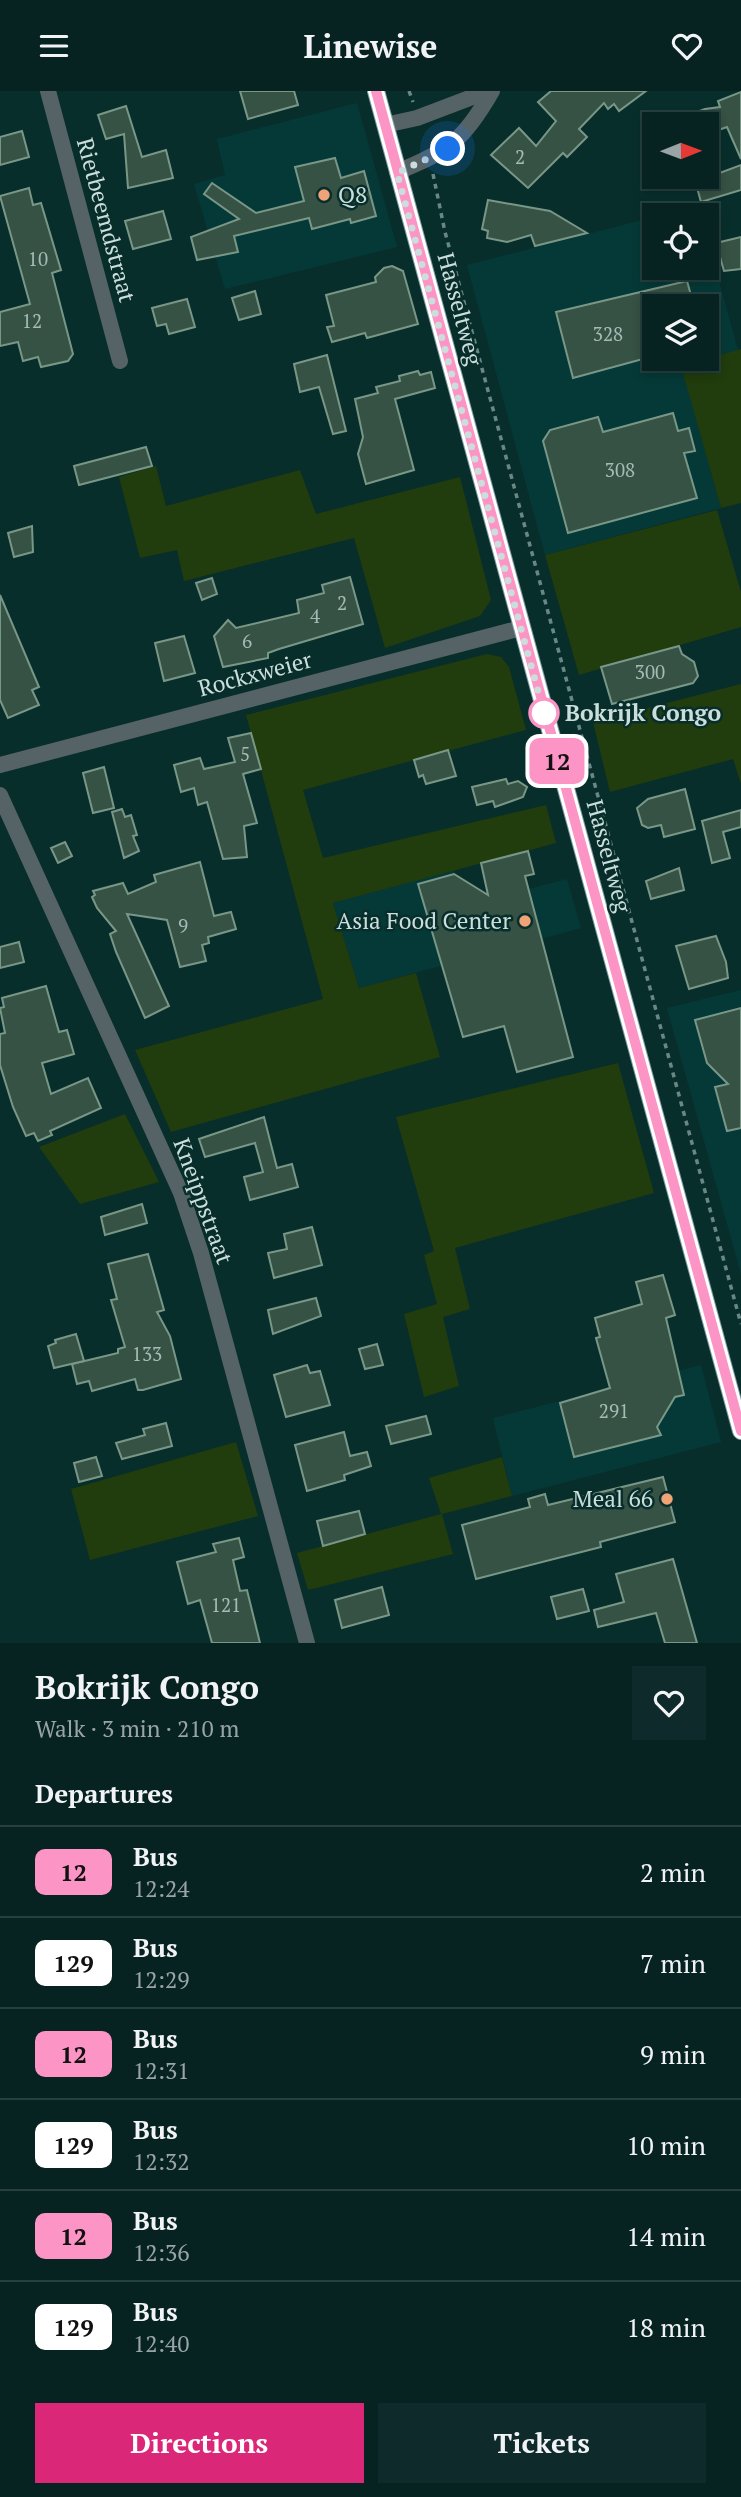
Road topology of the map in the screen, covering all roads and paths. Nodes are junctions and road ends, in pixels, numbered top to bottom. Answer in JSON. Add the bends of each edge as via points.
{"nodes":[{"id":1,"x":48,"y":91,"type":"edge"},
{"id":2,"x":376,"y":91,"type":"edge"},
{"id":3,"x":409,"y":91,"type":"edge"},
{"id":4,"x":490,"y":91,"type":"edge"},
{"id":5,"x":414,"y":106,"type":"dead end"},
{"id":6,"x":385,"y":125,"type":"junction"},
{"id":7,"x":432,"y":167,"type":"dead end"},
{"id":8,"x":397,"y":173,"type":"junction"},
{"id":9,"x":120,"y":361,"type":"dead end"},
{"id":10,"x":521,"y":628,"type":"junction"},
{"id":11,"x":0,"y":765,"type":"edge"},
{"id":12,"x":0,"y":795,"type":"edge"},
{"id":13,"x":741,"y":1324,"type":"edge"},
{"id":14,"x":741,"y":1431,"type":"edge"},
{"id":15,"x":307,"y":1643,"type":"edge"}],
"edges":[{"from":1,"to":9,"type":"street","name":"Rietbeemdstraat"},
{"from":2,"to":6,"type":"main road","name":"Hasseltweg"},
{"from":3,"to":5,"type":"path"},
{"from":4,"to":6,"type":"street"},
{"from":4,"to":8,"type":"street","via":[[473,125],[448,149]]},
{"from":6,"to":8,"type":"main road","name":"Hasseltweg"},
{"from":7,"to":13,"type":"path","via":[[445,232]]},
{"from":8,"to":10,"type":"main road","name":"Hasseltweg"},
{"from":10,"to":11,"type":"street","name":"Rockxweier"},
{"from":10,"to":14,"type":"main road","name":"Hasseltweg"},
{"from":12,"to":15,"type":"street","name":"Kneippstraat","via":[[181,1193]]}]}
